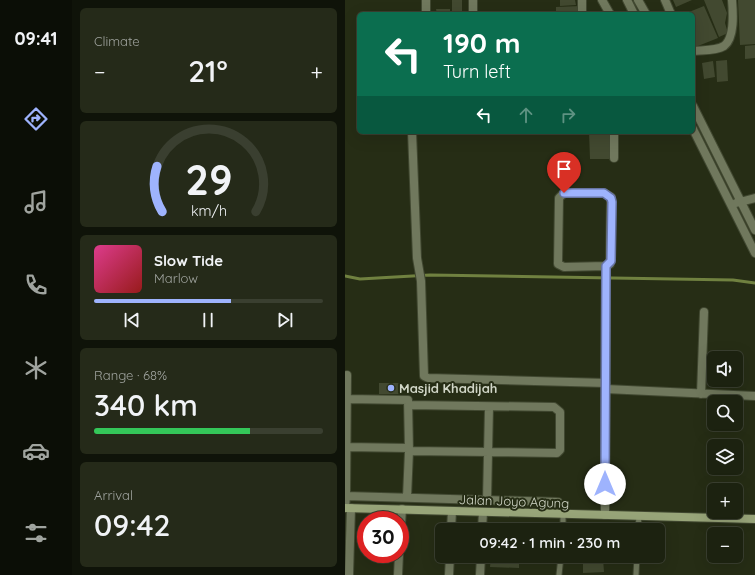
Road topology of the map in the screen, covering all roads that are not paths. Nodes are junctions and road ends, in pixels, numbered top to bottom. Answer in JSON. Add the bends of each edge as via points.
{"nodes":[{"id":1,"x":426,"y":0,"type":"edge"},
{"id":2,"x":473,"y":0,"type":"edge"},
{"id":3,"x":582,"y":0,"type":"edge"},
{"id":4,"x":602,"y":0,"type":"edge"},
{"id":5,"x":627,"y":0,"type":"edge"},
{"id":6,"x":639,"y":0,"type":"edge"},
{"id":7,"x":665,"y":0,"type":"edge"},
{"id":8,"x":732,"y":0,"type":"edge"},
{"id":9,"x":426,"y":12,"type":"edge"},
{"id":10,"x":473,"y":12,"type":"edge"},
{"id":11,"x":582,"y":12,"type":"edge"},
{"id":12,"x":609,"y":12,"type":"edge"},
{"id":13,"x":633,"y":12,"type":"edge"},
{"id":14,"x":645,"y":12,"type":"edge"},
{"id":15,"x":670,"y":12,"type":"edge"},
{"id":16,"x":695,"y":51,"type":"edge"},
{"id":17,"x":695,"y":110,"type":"edge"},
{"id":18,"x":695,"y":133,"type":"edge"},
{"id":19,"x":412,"y":134,"type":"edge"},
{"id":20,"x":614,"y":134,"type":"edge"},
{"id":21,"x":614,"y":158,"type":"dead end"},
{"id":22,"x":755,"y":198,"type":"edge"},
{"id":23,"x":741,"y":201,"type":"junction"},
{"id":24,"x":731,"y":205,"type":"junction"},
{"id":25,"x":755,"y":230,"type":"edge"},
{"id":26,"x":755,"y":253,"type":"edge"},
{"id":27,"x":606,"y":270,"type":"junction"},
{"id":28,"x":704,"y":312,"type":"dead end"},
{"id":29,"x":347,"y":375,"type":"dead end"},
{"id":30,"x":606,"y":386,"type":"junction"},
{"id":31,"x":701,"y":394,"type":"junction"},
{"id":32,"x":755,"y":396,"type":"edge"},
{"id":33,"x":347,"y":399,"type":"junction"},
{"id":34,"x":409,"y":405,"type":"junction"},
{"id":35,"x":489,"y":406,"type":"junction"},
{"id":36,"x":346,"y":447,"type":"junction"},
{"id":37,"x":409,"y":449,"type":"junction"},
{"id":38,"x":489,"y":451,"type":"junction"},
{"id":39,"x":346,"y":496,"type":"edge"},
{"id":40,"x":407,"y":497,"type":"junction"},
{"id":41,"x":487,"y":500,"type":"junction"},
{"id":42,"x":558,"y":502,"type":"dead end"},
{"id":43,"x":347,"y":508,"type":"edge"},
{"id":44,"x":402,"y":509,"type":"joint"},
{"id":45,"x":452,"y":511,"type":"junction"},
{"id":46,"x":483,"y":512,"type":"junction"},
{"id":47,"x":563,"y":514,"type":"junction"},
{"id":48,"x":605,"y":515,"type":"junction"},
{"id":49,"x":639,"y":516,"type":"junction"},
{"id":50,"x":755,"y":519,"type":"edge"},
{"id":51,"x":451,"y":523,"type":"edge"},
{"id":52,"x":482,"y":523,"type":"edge"},
{"id":53,"x":563,"y":523,"type":"edge"},
{"id":54,"x":638,"y":523,"type":"edge"},
{"id":55,"x":399,"y":563,"type":"edge"},
{"id":56,"x":450,"y":563,"type":"edge"},
{"id":57,"x":481,"y":563,"type":"edge"},
{"id":58,"x":560,"y":563,"type":"edge"},
{"id":59,"x":637,"y":563,"type":"edge"},
{"id":60,"x":349,"y":575,"type":"edge"},
{"id":61,"x":398,"y":575,"type":"edge"},
{"id":62,"x":449,"y":575,"type":"edge"},
{"id":63,"x":480,"y":575,"type":"edge"},
{"id":64,"x":559,"y":575,"type":"edge"},
{"id":65,"x":636,"y":575,"type":"edge"}],
"edges":[{"from":1,"to":9,"type":"street"},
{"from":2,"to":10,"type":"street"},
{"from":3,"to":11,"type":"street"},
{"from":4,"to":12,"type":"street"},
{"from":5,"to":13,"type":"street"},
{"from":6,"to":14,"type":"street"},
{"from":7,"to":15,"type":"street"},
{"from":8,"to":16,"type":"street","via":[[733,24],[728,42],[723,47]]},
{"from":17,"to":23,"type":"street"},
{"from":18,"to":24,"type":"street"},
{"from":19,"to":30,"type":"street","via":[[424,376]]},
{"from":20,"to":21,"type":"street"},
{"from":22,"to":23,"type":"street"},
{"from":23,"to":24,"type":"street"},
{"from":23,"to":25,"type":"street"},
{"from":24,"to":26,"type":"street"},
{"from":27,"to":27,"type":"street","via":[[611,261],[611,198],[604,193],[564,193],[559,198],[558,264],[564,267]]},
{"from":27,"to":30,"type":"street"},
{"from":28,"to":31,"type":"street"},
{"from":29,"to":33,"type":"street"},
{"from":30,"to":31,"type":"street"},
{"from":30,"to":48,"type":"street"},
{"from":31,"to":32,"type":"street"},
{"from":33,"to":34,"type":"street","via":[[406,399]]},
{"from":33,"to":36,"type":"street"},
{"from":34,"to":35,"type":"street"},
{"from":34,"to":37,"type":"street"},
{"from":35,"to":38,"type":"street"},
{"from":35,"to":38,"type":"street","via":[[558,408],[560,412],[560,450],[557,453]]},
{"from":36,"to":37,"type":"street"},
{"from":36,"to":39,"type":"street"},
{"from":37,"to":38,"type":"street"},
{"from":37,"to":40,"type":"street"},
{"from":38,"to":41,"type":"street"},
{"from":39,"to":40,"type":"street"},
{"from":39,"to":43,"type":"street"},
{"from":40,"to":41,"type":"street"},
{"from":41,"to":42,"type":"street"},
{"from":43,"to":44,"type":"main road","name":"Jalan Joyo Agung"},
{"from":43,"to":60,"type":"street"},
{"from":44,"to":45,"type":"main road","name":"Jalan Joyo Agung"},
{"from":45,"to":46,"type":"main road","name":"Jalan Joyo Agung"},
{"from":45,"to":51,"type":"street"},
{"from":46,"to":47,"type":"main road","name":"Jalan Joyo Agung"},
{"from":46,"to":52,"type":"street"},
{"from":47,"to":48,"type":"main road","name":"Jalan Joyo Agung"},
{"from":47,"to":53,"type":"lane"},
{"from":48,"to":49,"type":"main road","name":"Jalan Joyo Agung"},
{"from":49,"to":50,"type":"main road","name":"Jalan Joyo Agung"},
{"from":49,"to":54,"type":"lane"},
{"from":55,"to":61,"type":"street"},
{"from":56,"to":62,"type":"street"},
{"from":57,"to":63,"type":"street"},
{"from":58,"to":64,"type":"lane"},
{"from":59,"to":65,"type":"lane"}]}
